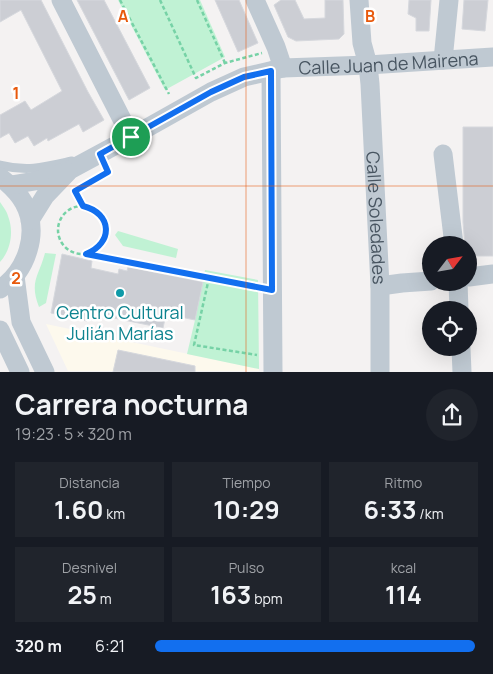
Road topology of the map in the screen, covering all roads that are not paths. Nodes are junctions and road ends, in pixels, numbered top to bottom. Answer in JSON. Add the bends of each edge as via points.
{"nodes":[{"id":1,"x":61,"y":0,"type":"edge"},
{"id":2,"x":255,"y":0,"type":"edge"},
{"id":3,"x":359,"y":0,"type":"edge"},
{"id":4,"x":449,"y":0,"type":"edge"},
{"id":5,"x":493,"y":56,"type":"edge"},
{"id":6,"x":443,"y":60,"type":"junction"},
{"id":7,"x":368,"y":65,"type":"junction"},
{"id":8,"x":277,"y":69,"type":"junction"},
{"id":9,"x":131,"y":137,"type":"junction"},
{"id":10,"x":100,"y":154,"type":"junction"},
{"id":11,"x":443,"y":154,"type":"dead end"},
{"id":12,"x":0,"y":165,"type":"edge"},
{"id":13,"x":68,"y":172,"type":"junction"},
{"id":14,"x":5,"y":181,"type":"edge"},
{"id":15,"x":30,"y":220,"type":"junction"},
{"id":16,"x":453,"y":236,"type":"edge"},
{"id":17,"x":493,"y":274,"type":"edge"},
{"id":18,"x":15,"y":276,"type":"junction"},
{"id":19,"x":478,"y":276,"type":"edge"},
{"id":20,"x":422,"y":281,"type":"edge"},
{"id":21,"x":380,"y":286,"type":"junction"},
{"id":22,"x":0,"y":289,"type":"edge"},
{"id":23,"x":0,"y":330,"type":"edge"},
{"id":24,"x":461,"y":356,"type":"edge"},
{"id":25,"x":20,"y":372,"type":"edge"},
{"id":26,"x":45,"y":372,"type":"edge"},
{"id":27,"x":273,"y":372,"type":"edge"},
{"id":28,"x":380,"y":372,"type":"edge"},
{"id":29,"x":462,"y":372,"type":"edge"}],
"edges":[{"from":1,"to":9,"type":"street"},
{"from":2,"to":8,"type":"street","via":[[276,47]]},
{"from":3,"to":7,"type":"street","name":"Calle Soledades","via":[[362,42]]},
{"from":4,"to":6,"type":"street"},
{"from":5,"to":6,"type":"street","name":"Calle Juan de Mairena"},
{"from":6,"to":7,"type":"street","name":"Calle Juan de Mairena"},
{"from":7,"to":8,"type":"street","name":"Calle Juan de Mairena"},
{"from":7,"to":21,"type":"street","name":"Calle Soledades"},
{"from":8,"to":9,"type":"street","name":"Calle Juan de Mairena","via":[[244,77],[211,92]]},
{"from":8,"to":27,"type":"street","via":[[272,258]]},
{"from":9,"to":10,"type":"street","name":"Calle Juan de Mairena"},
{"from":10,"to":12,"type":"lane","via":[[36,169]]},
{"from":10,"to":13,"type":"street","name":"Calle Juan de Mairena"},
{"from":11,"to":16,"type":"street"},
{"from":13,"to":14,"type":"street","name":"Calle Juan de Mairena","via":[[35,181]]},
{"from":13,"to":15,"type":"street","name":"Calle Juan de Mairena","via":[[45,196]]},
{"from":14,"to":15,"type":"street","via":[[24,203]]},
{"from":15,"to":18,"type":"street","via":[[31,240],[26,260]]},
{"from":17,"to":19,"type":"street"},
{"from":18,"to":22,"type":"street"},
{"from":18,"to":26,"type":"street","via":[[21,322]]},
{"from":20,"to":21,"type":"street"},
{"from":21,"to":28,"type":"street","name":"Calle Soledades"},
{"from":23,"to":25,"type":"street"},
{"from":24,"to":29,"type":"street"}]}
